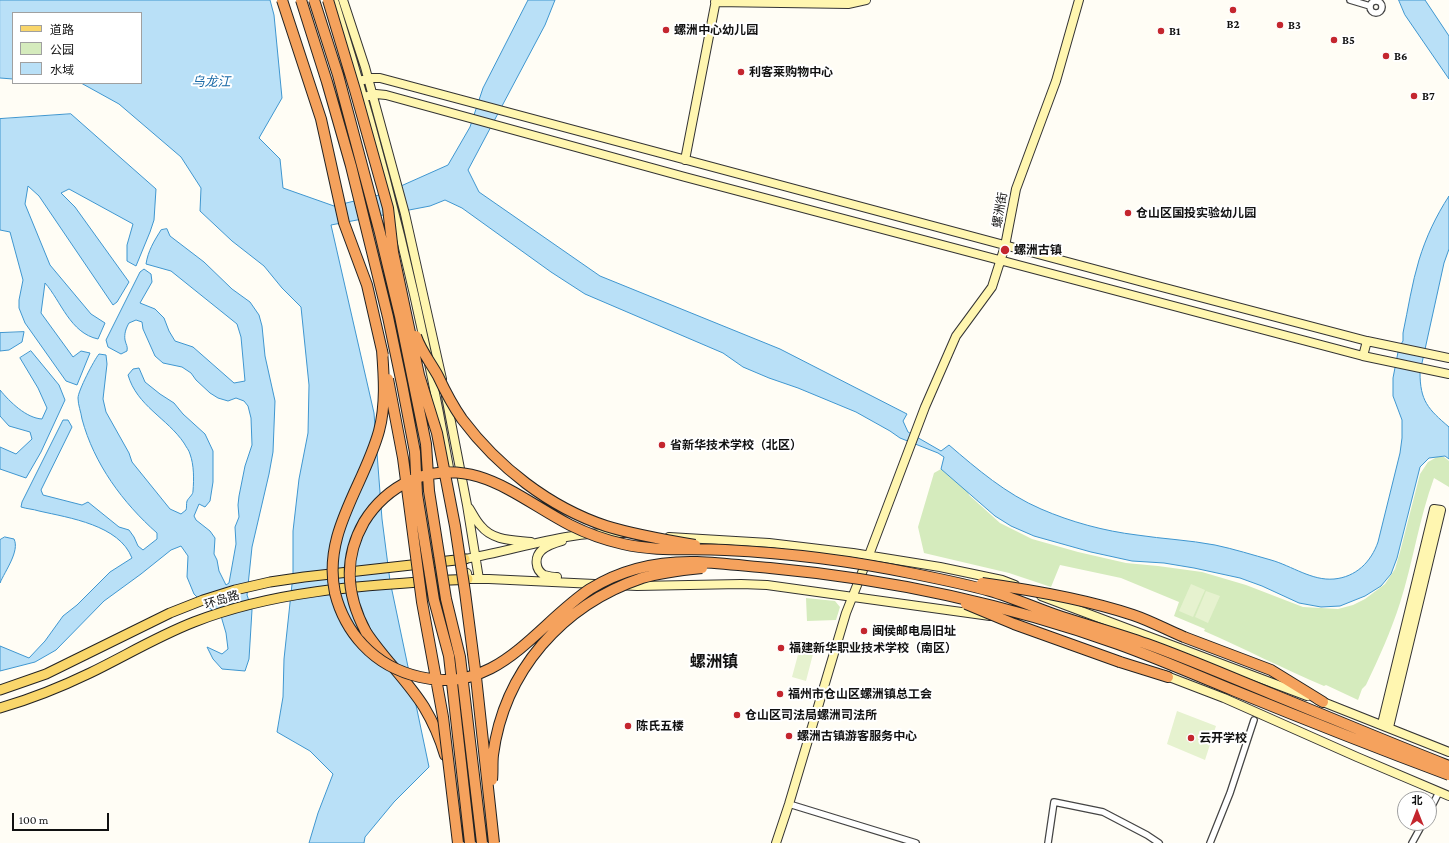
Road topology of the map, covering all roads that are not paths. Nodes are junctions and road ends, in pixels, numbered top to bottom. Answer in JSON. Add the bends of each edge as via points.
{"nodes":[{"id":1,"x":282,"y":0,"type":"edge"},
{"id":2,"x":301,"y":0,"type":"edge"},
{"id":3,"x":314,"y":0,"type":"edge"},
{"id":4,"x":328,"y":0,"type":"edge"},
{"id":5,"x":334,"y":0,"type":"edge"},
{"id":6,"x":343,"y":0,"type":"edge"},
{"id":7,"x":866,"y":0,"type":"edge"},
{"id":8,"x":1079,"y":0,"type":"edge"},
{"id":9,"x":1350,"y":0,"type":"edge"},
{"id":10,"x":1378,"y":0,"type":"edge"},
{"id":11,"x":716,"y":1,"type":"edge"},
{"id":12,"x":1370,"y":6,"type":"junction"},
{"id":13,"x":368,"y":78,"type":"junction"},
{"id":14,"x":359,"y":81,"type":"junction"},
{"id":15,"x":373,"y":95,"type":"junction"},
{"id":16,"x":364,"y":97,"type":"junction"},
{"id":17,"x":685,"y":160,"type":"junction"},
{"id":18,"x":1005,"y":246,"type":"junction"},
{"id":19,"x":1000,"y":260,"type":"junction"},
{"id":20,"x":404,"y":298,"type":"junction"},
{"id":21,"x":1367,"y":341,"type":"junction"},
{"id":22,"x":382,"y":350,"type":"junction"},
{"id":23,"x":1363,"y":356,"type":"junction"},
{"id":24,"x":1449,"y":358,"type":"edge"},
{"id":25,"x":1449,"y":374,"type":"edge"},
{"id":26,"x":467,"y":505,"type":"junction"},
{"id":27,"x":574,"y":536,"type":"junction"},
{"id":28,"x":537,"y":543,"type":"junction"},
{"id":29,"x":723,"y":550,"type":"junction"},
{"id":30,"x":870,"y":555,"type":"junction"},
{"id":31,"x":475,"y":557,"type":"junction"},
{"id":32,"x":465,"y":559,"type":"junction"},
{"id":33,"x":766,"y":568,"type":"junction"},
{"id":34,"x":468,"y":579,"type":"junction"},
{"id":35,"x":478,"y":579,"type":"junction"},
{"id":36,"x":941,"y":580,"type":"junction"},
{"id":37,"x":589,"y":583,"type":"junction"},
{"id":38,"x":942,"y":594,"type":"junction"},
{"id":39,"x":852,"y":597,"type":"junction"},
{"id":40,"x":1168,"y":677,"type":"junction"},
{"id":41,"x":0,"y":690,"type":"edge"},
{"id":42,"x":1323,"y":702,"type":"junction"},
{"id":43,"x":0,"y":708,"type":"edge"},
{"id":44,"x":1254,"y":720,"type":"dead end"},
{"id":45,"x":1385,"y":726,"type":"junction"},
{"id":46,"x":1449,"y":752,"type":"edge"},
{"id":47,"x":448,"y":763,"type":"junction"},
{"id":48,"x":1449,"y":766,"type":"edge"},
{"id":49,"x":1449,"y":775,"type":"edge"},
{"id":50,"x":1439,"y":792,"type":"junction"},
{"id":51,"x":1437,"y":796,"type":"edge"},
{"id":52,"x":1449,"y":796,"type":"edge"},
{"id":53,"x":789,"y":804,"type":"junction"},
{"id":54,"x":492,"y":816,"type":"junction"},
{"id":55,"x":1419,"y":831,"type":"edge"},
{"id":56,"x":458,"y":843,"type":"edge"},
{"id":57,"x":470,"y":843,"type":"edge"},
{"id":58,"x":482,"y":843,"type":"edge"},
{"id":59,"x":494,"y":843,"type":"edge"},
{"id":60,"x":776,"y":843,"type":"edge"},
{"id":61,"x":916,"y":843,"type":"edge"},
{"id":62,"x":1048,"y":843,"type":"edge"},
{"id":63,"x":1159,"y":843,"type":"edge"},
{"id":64,"x":1210,"y":843,"type":"edge"},
{"id":65,"x":1412,"y":843,"type":"edge"}],
"edges":[{"from":1,"to":22,"type":"highway","bridge":true,"via":[[321,120],[344,223],[367,285]]},
{"from":2,"to":57,"type":"highway","bridge":true,"via":[[351,166],[402,384],[415,452],[417,494],[434,600],[449,656]]},
{"from":3,"to":58,"type":"highway","bridge":true,"via":[[338,75],[380,233],[426,444],[429,492],[446,599],[460,656]]},
{"from":4,"to":20,"type":"highway","bridge":true,"via":[[388,208],[392,252]]},
{"from":5,"to":14,"type":"street"},
{"from":6,"to":13,"type":"street"},
{"from":7,"to":11,"type":"street","via":[[848,4]]},
{"from":8,"to":18,"type":"street","name":"螺洲街","via":[[1052,92],[1016,189]]},
{"from":9,"to":12,"type":"street"},
{"from":10,"to":12,"type":"street"},
{"from":10,"to":12,"type":"street","via":[[1382,5],[1380,12],[1374,13]]},
{"from":11,"to":17,"type":"street"},
{"from":13,"to":14,"type":"street"},
{"from":13,"to":15,"type":"street"},
{"from":13,"to":17,"type":"street","via":[[380,78]]},
{"from":14,"to":16,"type":"street"},
{"from":15,"to":16,"type":"street"},
{"from":15,"to":19,"type":"street","via":[[382,94]]},
{"from":15,"to":26,"type":"street","via":[[405,214],[452,423]]},
{"from":16,"to":32,"type":"street","via":[[396,216],[424,340]]},
{"from":17,"to":18,"type":"street"},
{"from":18,"to":19,"type":"street","name":"螺洲街"},
{"from":18,"to":21,"type":"street"},
{"from":19,"to":23,"type":"street"},
{"from":19,"to":30,"type":"street","name":"螺洲街","via":[[992,287],[956,336],[910,446]]},
{"from":20,"to":29,"type":"highway","bridge":true,"via":[[420,346],[461,418],[487,448],[520,479],[554,502],[605,526],[643,536]]},
{"from":20,"to":54,"type":"highway","bridge":true,"via":[[419,375],[437,433],[455,526]]},
{"from":21,"to":23,"type":"street"},
{"from":21,"to":24,"type":"street"},
{"from":22,"to":33,"type":"highway","bridge":true,"via":[[382,418],[375,444],[340,524],[332,567],[338,604],[348,625],[381,661],[422,678],[445,680],[468,677],[508,659],[566,608],[608,579],[658,564],[722,563]]},
{"from":22,"to":47,"type":"highway","bridge":true,"via":[[403,458],[422,602],[443,717]]},
{"from":23,"to":25,"type":"street"},
{"from":26,"to":28,"type":"street","via":[[480,526],[491,534],[504,539]]},
{"from":26,"to":31,"type":"street"},
{"from":27,"to":28,"type":"street"},
{"from":27,"to":30,"type":"street","via":[[621,533],[731,540]]},
{"from":27,"to":37,"type":"street","via":[[542,550],[537,557],[537,566],[543,574]]},
{"from":28,"to":31,"type":"street"},
{"from":29,"to":36,"type":"highway","bridge":true,"via":[[842,561]]},
{"from":29,"to":47,"type":"highway","bridge":true,"via":[[661,550],[610,541],[569,524],[490,480],[462,472],[431,474],[396,488],[368,516],[357,537],[350,566],[351,594],[359,619],[376,648],[424,707],[437,731]]},
{"from":30,"to":39,"type":"street","name":"螺洲街"},
{"from":30,"to":42,"type":"street","via":[[1002,580],[1091,616]]},
{"from":31,"to":32,"type":"street"},
{"from":31,"to":35,"type":"street"},
{"from":32,"to":34,"type":"street"},
{"from":32,"to":41,"type":"main road","name":"环岛路","bridge":true,"via":[[286,579],[219,595],[161,617],[46,674]]},
{"from":33,"to":38,"type":"highway","bridge":true,"via":[[883,582]]},
{"from":33,"to":54,"type":"highway","bridge":true,"via":[[702,568],[642,578],[606,593],[565,620],[526,665],[503,712],[493,756]]},
{"from":34,"to":35,"type":"street"},
{"from":34,"to":43,"type":"main road","name":"环岛路","bridge":true,"via":[[392,584],[294,596],[222,612],[163,635],[64,685]]},
{"from":35,"to":37,"type":"street"},
{"from":36,"to":42,"type":"highway","bridge":true,"via":[[1018,588],[1134,615],[1271,670]]},
{"from":36,"to":48,"type":"highway","bridge":true,"via":[[991,592],[1151,645]]},
{"from":37,"to":39,"type":"street","via":[[662,586],[751,584]]},
{"from":38,"to":40,"type":"highway","bridge":true,"via":[[1014,624]]},
{"from":38,"to":49,"type":"highway","bridge":true,"via":[[1027,615],[1118,644]]},
{"from":39,"to":40,"type":"street","via":[[1009,621],[1116,656]]},
{"from":39,"to":53,"type":"street","name":"螺洲街"},
{"from":40,"to":50,"type":"street","via":[[1224,698]]},
{"from":42,"to":45,"type":"street"},
{"from":44,"to":64,"type":"street"},
{"from":45,"to":45,"type":"street","via":[[1441,510],[1434,509]]},
{"from":45,"to":46,"type":"street"},
{"from":47,"to":56,"type":"highway","bridge":true},
{"from":50,"to":51,"type":"street"},
{"from":50,"to":52,"type":"street"},
{"from":53,"to":60,"type":"street","name":"螺洲街"},
{"from":53,"to":61,"type":"street"},
{"from":54,"to":59,"type":"highway","bridge":true},
{"from":55,"to":65,"type":"street"},
{"from":62,"to":63,"type":"street","via":[[1054,802],[1103,812]]}]}
